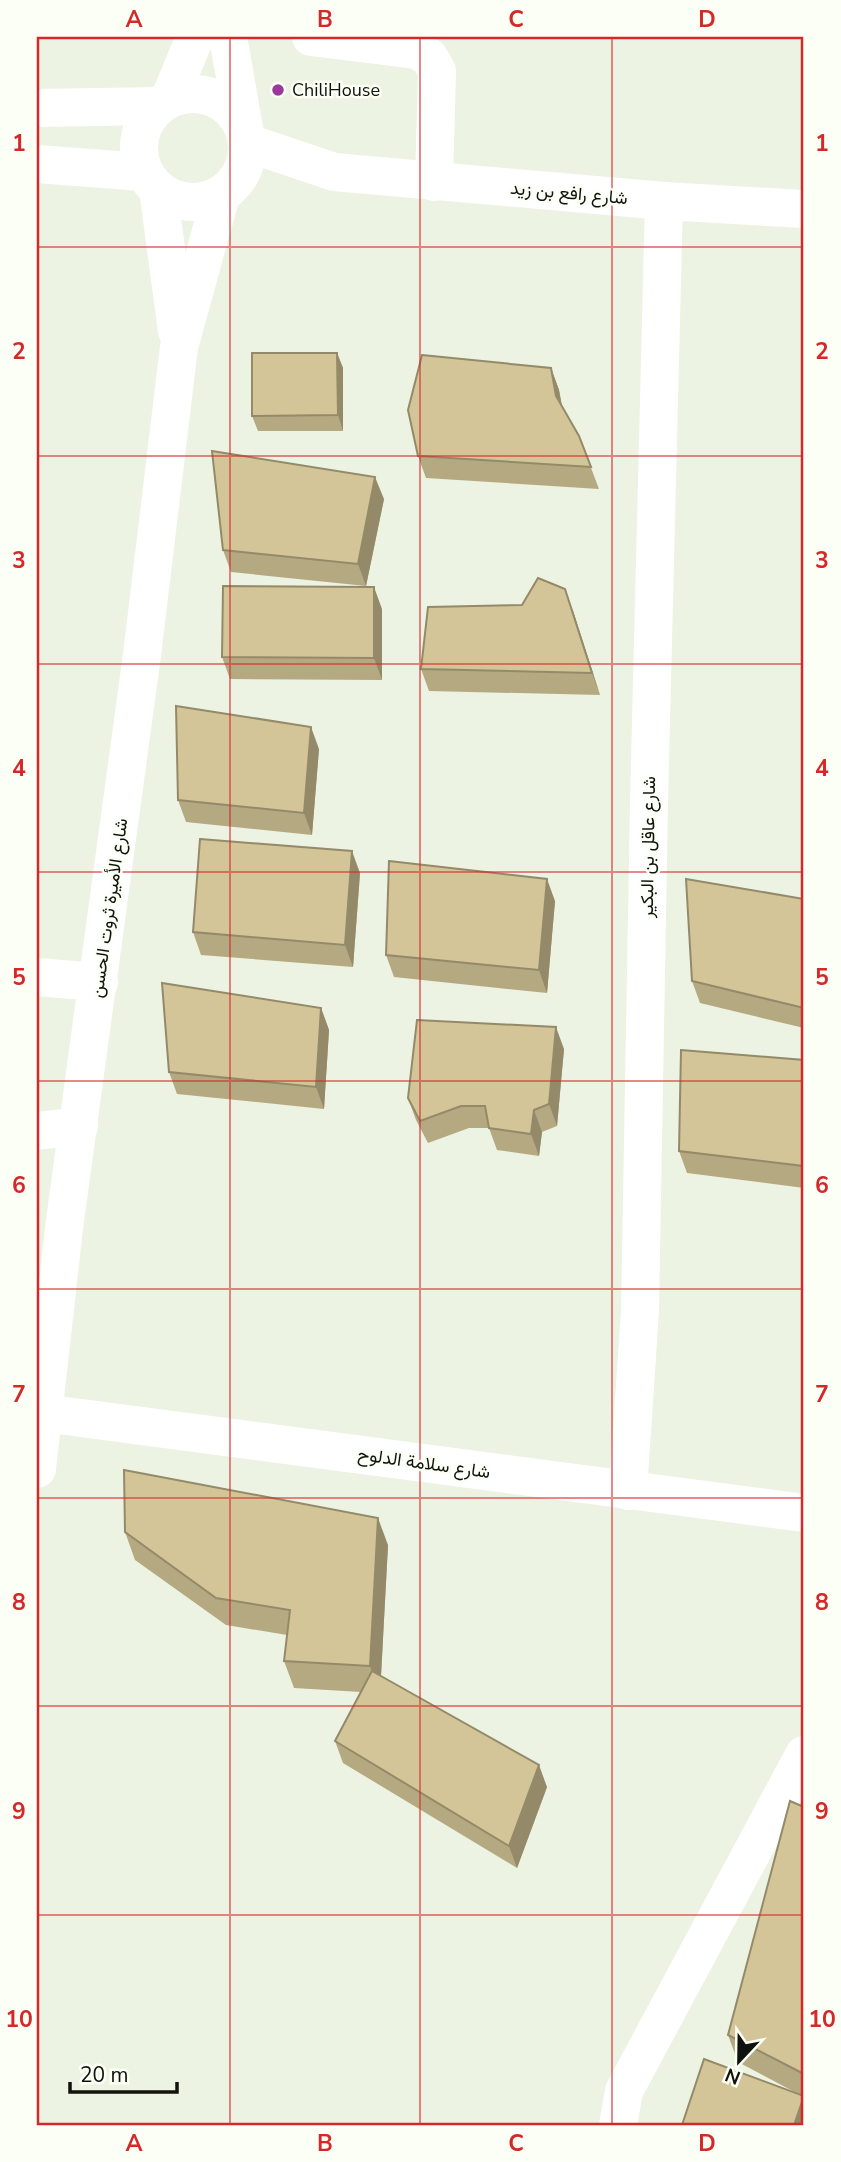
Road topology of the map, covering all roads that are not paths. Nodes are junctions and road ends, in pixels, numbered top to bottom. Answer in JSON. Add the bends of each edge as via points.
{"nodes":[{"id":1,"x":195,"y":37,"type":"edge"},
{"id":2,"x":228,"y":37,"type":"edge"},
{"id":3,"x":311,"y":37,"type":"edge"},
{"id":4,"x":164,"y":102,"type":"junction"},
{"id":5,"x":37,"y":108,"type":"edge"},
{"id":6,"x":246,"y":136,"type":"junction"},
{"id":7,"x":37,"y":164,"type":"edge"},
{"id":8,"x":334,"y":172,"type":"junction"},
{"id":9,"x":150,"y":181,"type":"junction"},
{"id":10,"x":434,"y":182,"type":"junction"},
{"id":11,"x":226,"y":191,"type":"junction"},
{"id":12,"x":664,"y":201,"type":"junction"},
{"id":13,"x":804,"y":209,"type":"edge"},
{"id":14,"x":179,"y":347,"type":"junction"},
{"id":15,"x":37,"y":977,"type":"edge"},
{"id":16,"x":99,"y":982,"type":"junction"},
{"id":17,"x":79,"y":1126,"type":"junction"},
{"id":18,"x":37,"y":1130,"type":"edge"},
{"id":19,"x":45,"y":1322,"type":"edge"},
{"id":20,"x":43,"y":1413,"type":"junction"},
{"id":21,"x":37,"y":1469,"type":"edge"},
{"id":22,"x":628,"y":1491,"type":"junction"},
{"id":23,"x":804,"y":1513,"type":"edge"},
{"id":24,"x":804,"y":1755,"type":"edge"},
{"id":25,"x":618,"y":2125,"type":"edge"}],
"edges":[{"from":1,"to":4,"type":"street"},
{"from":2,"to":6,"type":"street"},
{"from":3,"to":10,"type":"street","via":[[416,50],[429,57],[437,71]]},
{"from":4,"to":5,"type":"street"},
{"from":4,"to":6,"type":"street","via":[[192,93],[214,97],[232,109]]},
{"from":4,"to":9,"type":"street","via":[[146,120],[139,137],[139,154]]},
{"from":6,"to":8,"type":"street","name":"شارع رافع بن زيد"},
{"from":6,"to":11,"type":"street","via":[[242,175]]},
{"from":7,"to":9,"type":"street"},
{"from":8,"to":10,"type":"street","name":"شارع رافع بن زيد"},
{"from":8,"to":11,"type":"street","name":"شارع رافع بن زيد"},
{"from":9,"to":11,"type":"street","via":[[172,198],[189,203]]},
{"from":9,"to":14,"type":"street","name":"شارع الأميرة ثروت الحسن"},
{"from":10,"to":12,"type":"street","name":"شارع رافع بن زيد"},
{"from":11,"to":14,"type":"street","name":"شارع الأميرة ثروت الحسن"},
{"from":12,"to":13,"type":"street","name":"شارع رافع بن زيد"},
{"from":12,"to":22,"type":"street","name":"شارع عاقل بن البكير","via":[[640,1311]]},
{"from":14,"to":16,"type":"street","name":"شارع الأميرة ثروت الحسن"},
{"from":15,"to":16,"type":"street"},
{"from":16,"to":17,"type":"street","name":"شارع الأميرة ثروت الحسن"},
{"from":17,"to":18,"type":"street"},
{"from":17,"to":19,"type":"street","name":"شارع الأميرة ثروت الحسن"},
{"from":19,"to":20,"type":"street","name":"شارع الأميرة ثروت الحسن"},
{"from":20,"to":21,"type":"street","name":"شارع الأميرة ثروت الحسن"},
{"from":20,"to":22,"type":"street","name":"شارع سلامة الدلوح"},
{"from":22,"to":23,"type":"street","name":"شارع سلامة الدلوح"},
{"from":24,"to":25,"type":"street","via":[[624,2091]]}]}
